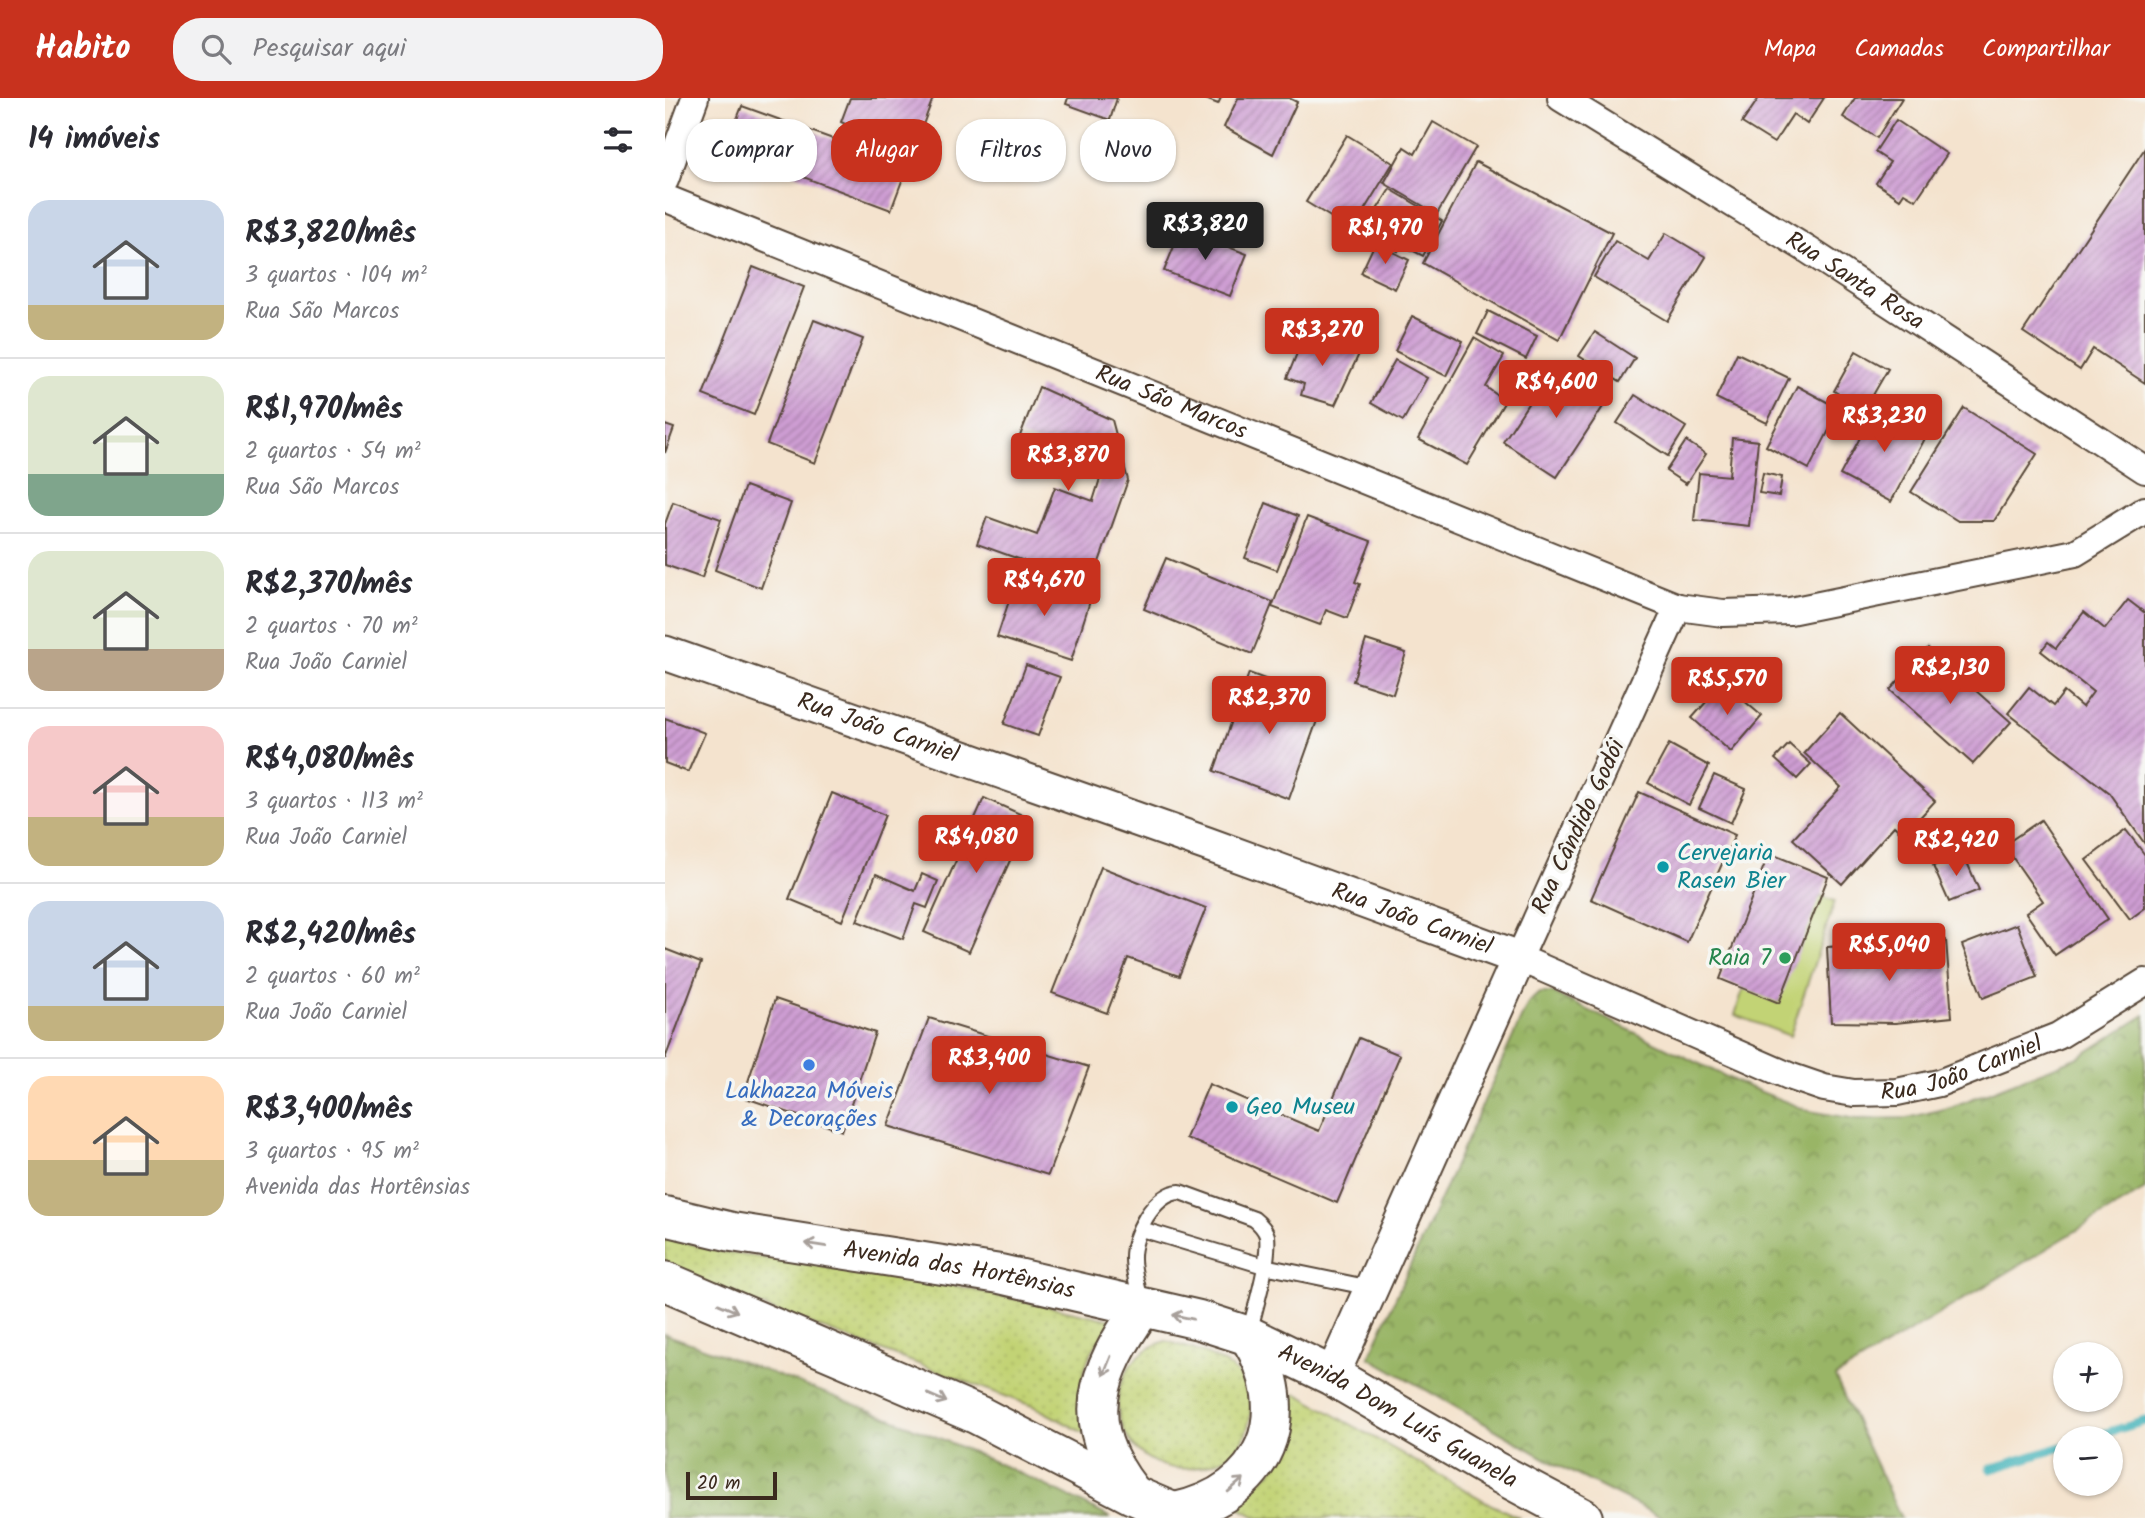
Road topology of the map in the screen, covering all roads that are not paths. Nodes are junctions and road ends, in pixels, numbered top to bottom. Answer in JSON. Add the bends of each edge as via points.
{"nodes":[{"id":1,"x":695,"y":98,"type":"edge"},
{"id":2,"x":1561,"y":98,"type":"edge"},
{"id":3,"x":665,"y":180,"type":"edge"},
{"id":4,"x":665,"y":198,"type":"edge"},
{"id":5,"x":2145,"y":470,"type":"edge"},
{"id":6,"x":2145,"y":510,"type":"edge"},
{"id":7,"x":1678,"y":607,"type":"junction"},
{"id":8,"x":665,"y":653,"type":"edge"},
{"id":9,"x":1518,"y":958,"type":"junction"},
{"id":10,"x":2145,"y":982,"type":"edge"},
{"id":11,"x":665,"y":1216,"type":"edge"},
{"id":12,"x":1141,"y":1228,"type":"junction"},
{"id":13,"x":1264,"y":1266,"type":"junction"},
{"id":14,"x":665,"y":1281,"type":"edge"},
{"id":15,"x":1371,"y":1288,"type":"junction"},
{"id":16,"x":1142,"y":1308,"type":"junction"},
{"id":17,"x":1249,"y":1336,"type":"junction"},
{"id":18,"x":1332,"y":1376,"type":"junction"},
{"id":19,"x":1133,"y":1495,"type":"junction"},
{"id":20,"x":1181,"y":1515,"type":"edge"},
{"id":21,"x":1583,"y":1518,"type":"edge"}],
"edges":[{"from":1,"to":3,"type":"street"},
{"from":2,"to":5,"type":"street","name":"Rua Santa Rosa","via":[[1808,250]]},
{"from":4,"to":7,"type":"street","name":"Rua São Marcos"},
{"from":6,"to":7,"type":"street","via":[[2075,553],[1790,611],[1723,613]]},
{"from":7,"to":9,"type":"street","name":"Rua Cândido Godói"},
{"from":8,"to":9,"type":"street","name":"Rua João Carniel"},
{"from":9,"to":10,"type":"street","name":"Rua João Carniel","via":[[1789,1076],[1854,1093],[1897,1093],[1939,1083],[2057,1036]]},
{"from":9,"to":15,"type":"street","name":"Rua Cândido Godói"},
{"from":16,"to":11,"type":"main road","name":"Avenida das Hortênsias","one_way":true,"via":[[1000,1274],[731,1232]]},
{"from":12,"to":13,"type":"lane"},
{"from":12,"to":13,"type":"lane","via":[[1158,1202],[1169,1193],[1180,1192],[1254,1219],[1267,1236]]},
{"from":12,"to":16,"type":"lane","via":[[1133,1259]]},
{"from":13,"to":15,"type":"lane"},
{"from":13,"to":17,"type":"lane"},
{"from":14,"to":19,"type":"main road","one_way":true,"via":[[978,1415]]},
{"from":15,"to":18,"type":"street","name":"Rua Cândido Godói"},
{"from":17,"to":16,"type":"main road","name":"Avenida das Hortênsias","one_way":true},
{"from":16,"to":19,"type":"main road","one_way":true,"via":[[1109,1359],[1098,1406],[1106,1454]]},
{"from":17,"to":18,"type":"main road","name":"Avenida Dom Luís Guanela"},
{"from":20,"to":17,"type":"main road","one_way":true,"via":[[1224,1495],[1243,1479],[1269,1434],[1271,1383]]},
{"from":18,"to":21,"type":"main road","name":"Avenida Dom Luís Guanela"},
{"from":19,"to":20,"type":"main road"}]}
